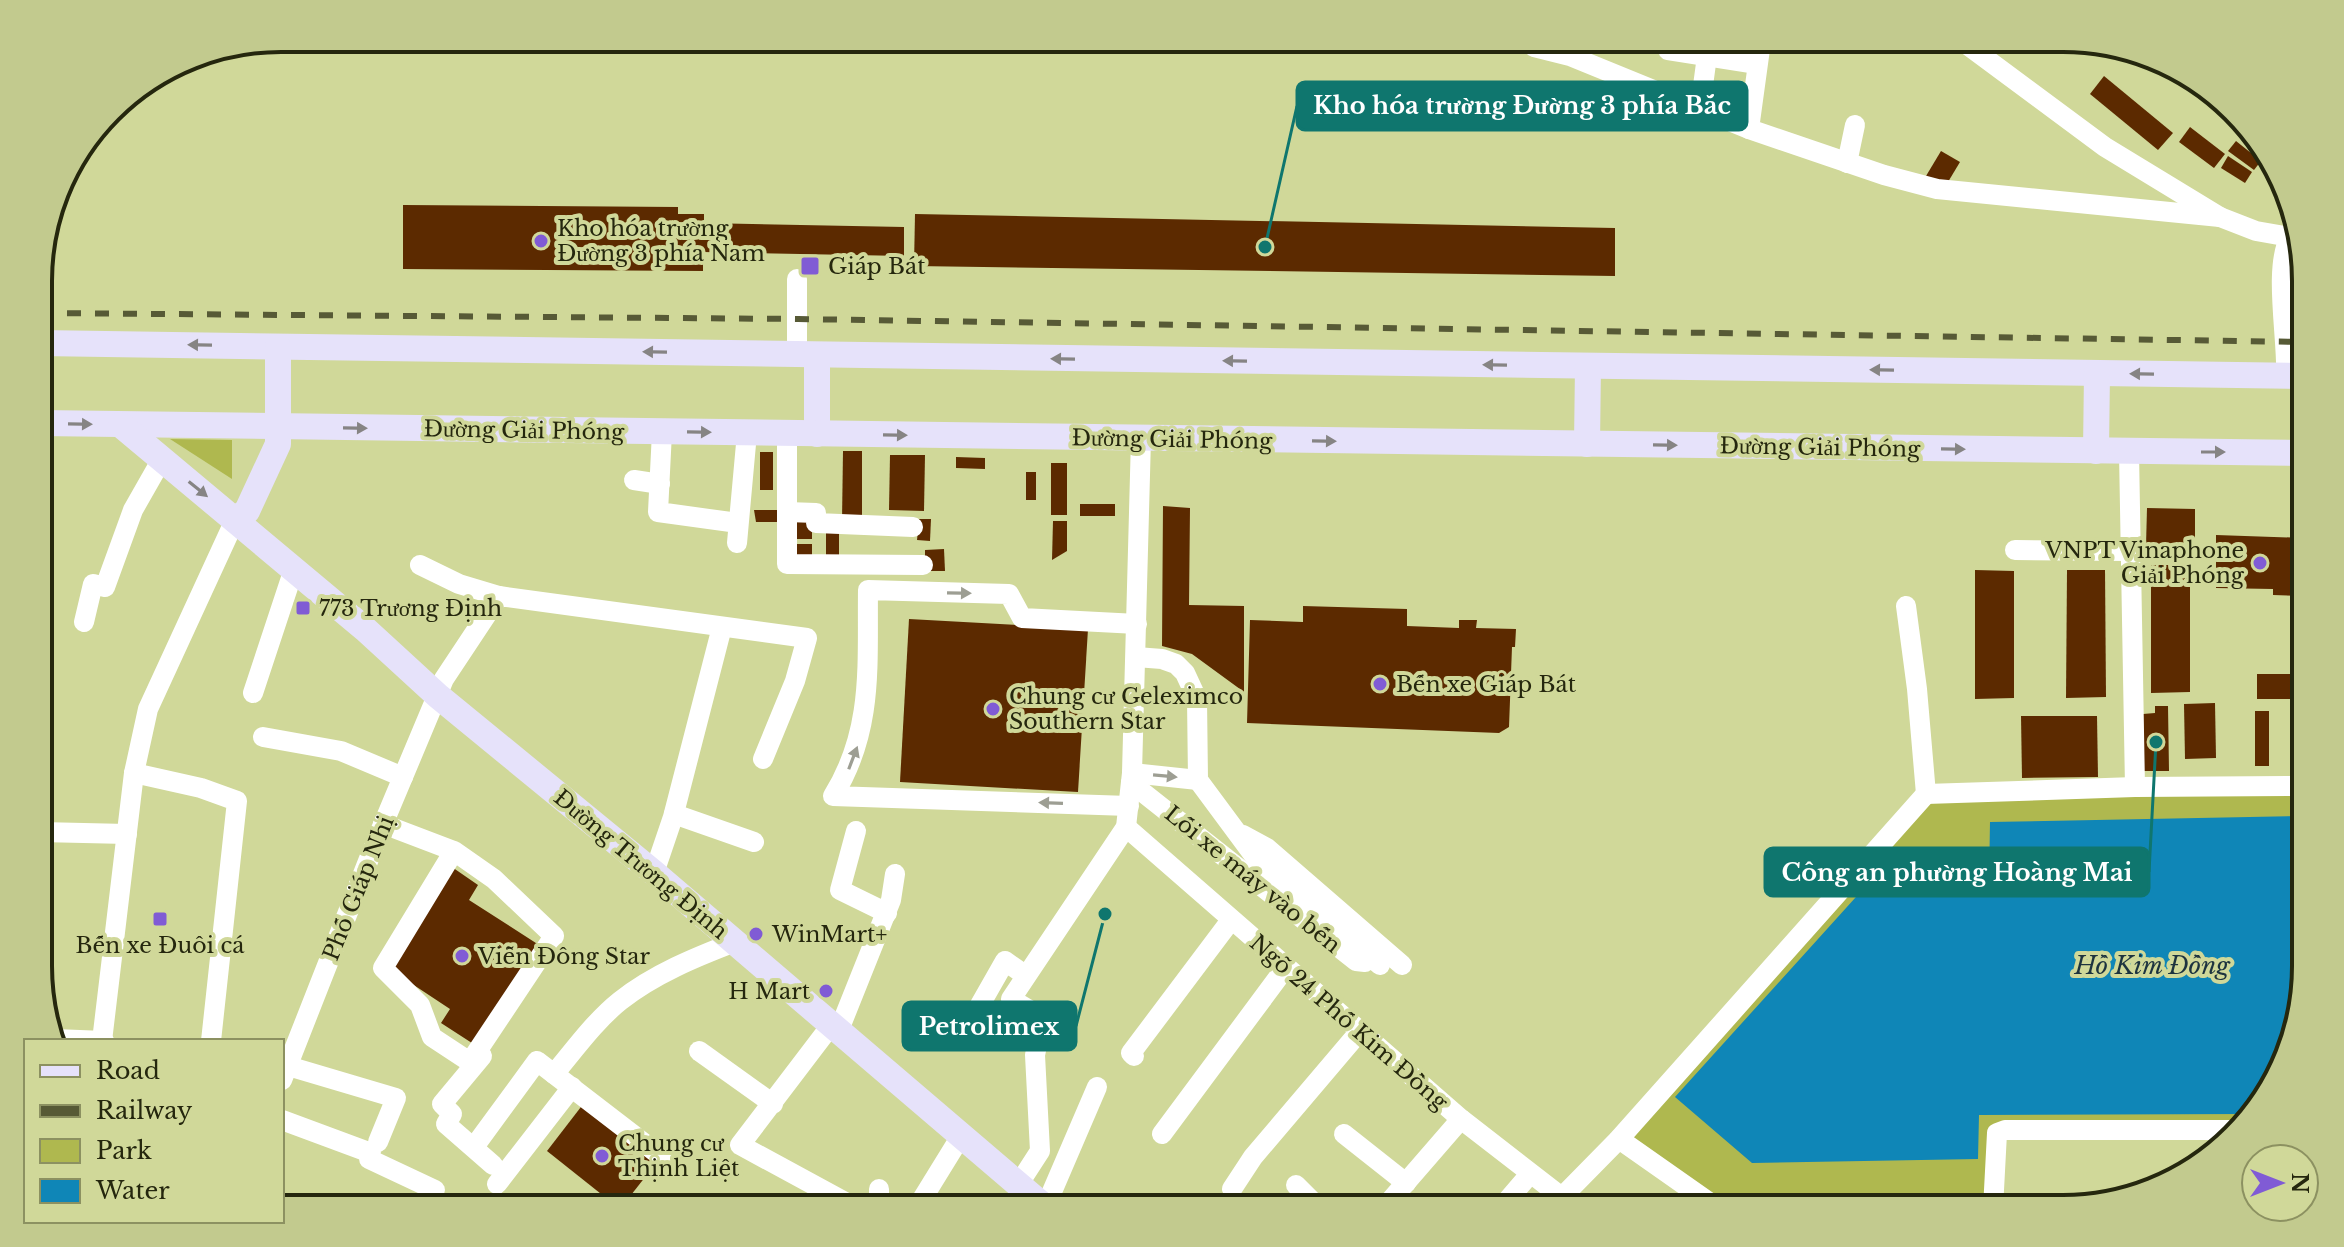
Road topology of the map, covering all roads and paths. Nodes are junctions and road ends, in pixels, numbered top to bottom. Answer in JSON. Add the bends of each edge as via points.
{"nodes":[{"id":1,"x":1554,"y":52,"type":"edge"},
{"id":2,"x":1681,"y":52,"type":"edge"},
{"id":3,"x":1977,"y":52,"type":"edge"},
{"id":4,"x":1707,"y":56,"type":"junction"},
{"id":5,"x":1700,"y":108,"type":"junction"},
{"id":6,"x":1855,"y":125,"type":"dead end"},
{"id":7,"x":1749,"y":129,"type":"junction"},
{"id":8,"x":1847,"y":163,"type":"junction"},
{"id":9,"x":2220,"y":217,"type":"junction"},
{"id":10,"x":2286,"y":233,"type":"edge"},
{"id":11,"x":2288,"y":241,"type":"edge"},
{"id":12,"x":797,"y":279,"type":"dead end"},
{"id":13,"x":52,"y":343,"type":"edge"},
{"id":14,"x":278,"y":347,"type":"junction"},
{"id":15,"x":2292,"y":350,"type":"edge"},
{"id":16,"x":807,"y":355,"type":"junction"},
{"id":17,"x":1581,"y":366,"type":"junction"},
{"id":18,"x":2097,"y":373,"type":"junction"},
{"id":19,"x":2292,"y":376,"type":"edge"},
{"id":20,"x":52,"y":423,"type":"edge"},
{"id":21,"x":121,"y":425,"type":"junction"},
{"id":22,"x":277,"y":427,"type":"junction"},
{"id":23,"x":662,"y":432,"type":"junction"},
{"id":24,"x":747,"y":433,"type":"junction"},
{"id":25,"x":787,"y":434,"type":"junction"},
{"id":26,"x":817,"y":434,"type":"junction"},
{"id":27,"x":1141,"y":438,"type":"junction"},
{"id":28,"x":1580,"y":444,"type":"junction"},
{"id":29,"x":2096,"y":451,"type":"junction"},
{"id":30,"x":2129,"y":452,"type":"junction"},
{"id":31,"x":2292,"y":453,"type":"edge"},
{"id":32,"x":162,"y":459,"type":"junction"},
{"id":33,"x":634,"y":480,"type":"dead end"},
{"id":34,"x":660,"y":484,"type":"junction"},
{"id":35,"x":787,"y":512,"type":"junction"},
{"id":36,"x":235,"y":520,"type":"junction"},
{"id":37,"x":913,"y":527,"type":"dead end"},
{"id":38,"x":2015,"y":550,"type":"dead end"},
{"id":39,"x":2130,"y":551,"type":"junction"},
{"id":40,"x":420,"y":565,"type":"dead end"},
{"id":41,"x":923,"y":565,"type":"dead end"},
{"id":42,"x":294,"y":569,"type":"junction"},
{"id":43,"x":499,"y":596,"type":"junction"},
{"id":44,"x":1906,"y":606,"type":"dead end"},
{"id":45,"x":84,"y":622,"type":"dead end"},
{"id":46,"x":1137,"y":624,"type":"junction"},
{"id":47,"x":722,"y":627,"type":"junction"},
{"id":48,"x":1136,"y":657,"type":"junction"},
{"id":49,"x":253,"y":693,"type":"dead end"},
{"id":50,"x":438,"y":696,"type":"junction"},
{"id":51,"x":263,"y":737,"type":"dead end"},
{"id":52,"x":763,"y":759,"type":"dead end"},
{"id":53,"x":134,"y":773,"type":"junction"},
{"id":54,"x":403,"y":777,"type":"junction"},
{"id":55,"x":1132,"y":778,"type":"junction"},
{"id":56,"x":1198,"y":780,"type":"junction"},
{"id":57,"x":2292,"y":786,"type":"edge"},
{"id":58,"x":2135,"y":787,"type":"junction"},
{"id":59,"x":1926,"y":794,"type":"junction"},
{"id":60,"x":1129,"y":806,"type":"junction"},
{"id":61,"x":674,"y":814,"type":"junction"},
{"id":62,"x":383,"y":824,"type":"junction"},
{"id":63,"x":1126,"y":827,"type":"junction"},
{"id":64,"x":856,"y":831,"type":"dead end"},
{"id":65,"x":52,"y":832,"type":"edge"},
{"id":66,"x":1239,"y":833,"type":"junction"},
{"id":67,"x":127,"y":834,"type":"junction"},
{"id":68,"x":754,"y":842,"type":"dead end"},
{"id":69,"x":454,"y":851,"type":"junction"},
{"id":70,"x":654,"y":873,"type":"junction"},
{"id":71,"x":895,"y":874,"type":"dead end"},
{"id":72,"x":887,"y":913,"type":"junction"},
{"id":73,"x":1231,"y":920,"type":"junction"},
{"id":74,"x":735,"y":942,"type":"junction"},
{"id":75,"x":1402,"y":965,"type":"dead end"},
{"id":76,"x":1286,"y":967,"type":"junction"},
{"id":77,"x":1025,"y":975,"type":"junction"},
{"id":78,"x":836,"y":1027,"type":"junction"},
{"id":79,"x":1360,"y":1031,"type":"junction"},
{"id":80,"x":955,"y":1036,"type":"dead end"},
{"id":81,"x":497,"y":1037,"type":"dead end"},
{"id":82,"x":103,"y":1039,"type":"edge"},
{"id":83,"x":211,"y":1039,"type":"edge"},
{"id":84,"x":699,"y":1051,"type":"dead end"},
{"id":85,"x":1134,"y":1056,"type":"dead end"},
{"id":86,"x":285,"y":1073,"type":"edge"},
{"id":87,"x":554,"y":1074,"type":"junction"},
{"id":88,"x":572,"y":1087,"type":"junction"},
{"id":89,"x":1097,"y":1087,"type":"dead end"},
{"id":90,"x":773,"y":1104,"type":"junction"},
{"id":91,"x":1461,"y":1119,"type":"junction"},
{"id":92,"x":284,"y":1121,"type":"edge"},
{"id":93,"x":2222,"y":1130,"type":"edge"},
{"id":94,"x":1162,"y":1134,"type":"dead end"},
{"id":95,"x":1344,"y":1134,"type":"dead end"},
{"id":96,"x":961,"y":1136,"type":"junction"},
{"id":97,"x":1619,"y":1139,"type":"junction"},
{"id":98,"x":378,"y":1142,"type":"dead end"},
{"id":99,"x":474,"y":1147,"type":"junction"},
{"id":100,"x":662,"y":1157,"type":"dead end"},
{"id":101,"x":1530,"y":1174,"type":"junction"},
{"id":102,"x":1406,"y":1183,"type":"junction"},
{"id":103,"x":1018,"y":1185,"type":"junction"},
{"id":104,"x":1296,"y":1185,"type":"dead end"},
{"id":105,"x":1232,"y":1189,"type":"dead end"},
{"id":106,"x":435,"y":1190,"type":"dead end"},
{"id":107,"x":832,"y":1195,"type":"edge"},
{"id":108,"x":925,"y":1195,"type":"edge"},
{"id":109,"x":1030,"y":1195,"type":"edge"},
{"id":110,"x":1051,"y":1195,"type":"edge"},
{"id":111,"x":1306,"y":1195,"type":"edge"},
{"id":112,"x":1395,"y":1195,"type":"edge"},
{"id":113,"x":1512,"y":1195,"type":"edge"},
{"id":114,"x":1559,"y":1195,"type":"edge"},
{"id":115,"x":1576,"y":1195,"type":"edge"},
{"id":116,"x":1699,"y":1195,"type":"edge"},
{"id":117,"x":1994,"y":1195,"type":"edge"}],
"edges":[{"from":1,"to":5,"type":"street"},
{"from":2,"to":4,"type":"street"},
{"from":3,"to":9,"type":"street","via":[[2105,147]]},
{"from":4,"to":5,"type":"street"},
{"from":4,"to":7,"type":"street","via":[[1759,56]]},
{"from":5,"to":7,"type":"street"},
{"from":6,"to":8,"type":"street"},
{"from":7,"to":8,"type":"street"},
{"from":8,"to":9,"type":"street","via":[[1937,189]]},
{"from":9,"to":10,"type":"street","via":[[2256,231]]},
{"from":11,"to":15,"type":"street","via":[[2283,272]]},
{"from":12,"to":16,"type":"street"},
{"from":14,"to":13,"type":"main road","one_way":true},
{"from":16,"to":14,"type":"main road","one_way":true},
{"from":14,"to":22,"type":"main road"},
{"from":17,"to":16,"type":"main road","one_way":true},
{"from":16,"to":26,"type":"main road"},
{"from":18,"to":17,"type":"main road","one_way":true},
{"from":17,"to":28,"type":"main road"},
{"from":19,"to":18,"type":"main road","one_way":true},
{"from":18,"to":29,"type":"main road"},
{"from":20,"to":21,"type":"main road","name":"Đường Giải Phóng","one_way":true},
{"from":21,"to":22,"type":"main road","name":"Đường Giải Phóng"},
{"from":21,"to":32,"type":"main road","name":"Đường Trương Định"},
{"from":22,"to":23,"type":"main road","name":"Đường Giải Phóng","one_way":true},
{"from":22,"to":36,"type":"main road","via":[[278,444],[247,511]]},
{"from":23,"to":24,"type":"main road","name":"Đường Giải Phóng","one_way":true},
{"from":23,"to":34,"type":"street"},
{"from":24,"to":25,"type":"main road","name":"Đường Giải Phóng"},
{"from":24,"to":34,"type":"street","via":[[738,533],[658,512]]},
{"from":25,"to":26,"type":"main road","name":"Đường Giải Phóng"},
{"from":25,"to":35,"type":"street"},
{"from":26,"to":27,"type":"main road","name":"Đường Giải Phóng","one_way":true},
{"from":27,"to":28,"type":"main road","name":"Đường Giải Phóng","one_way":true},
{"from":27,"to":46,"type":"street"},
{"from":28,"to":29,"type":"main road","name":"Đường Giải Phóng","one_way":true},
{"from":29,"to":30,"type":"main road","name":"Đường Giải Phóng"},
{"from":30,"to":31,"type":"main road","name":"Đường Giải Phóng","one_way":true},
{"from":30,"to":39,"type":"street"},
{"from":32,"to":36,"type":"main road","name":"Đường Trương Định","one_way":true},
{"from":32,"to":45,"type":"street","via":[[133,510],[105,587],[93,584]]},
{"from":33,"to":34,"type":"street"},
{"from":35,"to":37,"type":"street","via":[[816,513],[816,523]]},
{"from":35,"to":41,"type":"street","via":[[787,564]]},
{"from":36,"to":42,"type":"main road","name":"Đường Trương Định"},
{"from":36,"to":53,"type":"street","via":[[148,709]]},
{"from":38,"to":39,"type":"street"},
{"from":39,"to":58,"type":"street"},
{"from":40,"to":43,"type":"street"},
{"from":42,"to":49,"type":"street"},
{"from":42,"to":50,"type":"main road","name":"Đường Trương Định"},
{"from":43,"to":47,"type":"street"},
{"from":43,"to":50,"type":"street","name":"Phố Giáp Nhị"},
{"from":44,"to":59,"type":"street"},
{"from":46,"to":48,"type":"street"},
{"from":60,"to":46,"type":"street","one_way":true,"via":[[833,796],[858,747],[863,721],[868,590],[1009,594],[1022,618]]},
{"from":47,"to":52,"type":"street","via":[[807,638]]},
{"from":47,"to":61,"type":"street"},
{"from":48,"to":55,"type":"street"},
{"from":48,"to":56,"type":"street","via":[[1162,659],[1185,673],[1197,699]]},
{"from":50,"to":54,"type":"street","name":"Phố Giáp Nhị"},
{"from":50,"to":70,"type":"main road","name":"Đường Trương Định"},
{"from":51,"to":54,"type":"street","via":[[341,751]]},
{"from":53,"to":67,"type":"street"},
{"from":53,"to":83,"type":"street","via":[[237,801]]},
{"from":54,"to":62,"type":"street","name":"Phố Giáp Nhị"},
{"from":55,"to":56,"type":"street","one_way":true},
{"from":55,"to":60,"type":"street"},
{"from":55,"to":66,"type":"street","name":"Lối xe máy vào bến","via":[[1356,961],[1380,965],[1258,861]]},
{"from":56,"to":66,"type":"street"},
{"from":57,"to":58,"type":"street"},
{"from":58,"to":59,"type":"street"},
{"from":59,"to":97,"type":"street"},
{"from":60,"to":63,"type":"street"},
{"from":61,"to":68,"type":"street"},
{"from":61,"to":70,"type":"street"},
{"from":62,"to":69,"type":"street"},
{"from":62,"to":86,"type":"street","name":"Phố Giáp Nhị"},
{"from":63,"to":73,"type":"street","name":"Ngõ 24 Phố Kim Đồng"},
{"from":63,"to":77,"type":"street"},
{"from":64,"to":72,"type":"street","via":[[840,890]]},
{"from":65,"to":67,"type":"street"},
{"from":66,"to":75,"type":"street","via":[[1267,848]]},
{"from":67,"to":82,"type":"street"},
{"from":69,"to":69,"type":"street","via":[[494,879],[554,936],[470,1062],[432,1037],[420,1005],[383,968]]},
{"from":70,"to":74,"type":"main road","name":"Đường Trương Định"},
{"from":71,"to":72,"type":"street"},
{"from":72,"to":78,"type":"street"},
{"from":73,"to":76,"type":"street","name":"Ngõ 24 Phố Kim Đồng"},
{"from":73,"to":85,"type":"street","via":[[1131,1053]]},
{"from":74,"to":78,"type":"main road","name":"Đường Trương Định"},
{"from":74,"to":87,"type":"street","via":[[653,978],[620,1001]]},
{"from":76,"to":79,"type":"street","name":"Ngõ 24 Phố Kim Đồng"},
{"from":76,"to":94,"type":"street"},
{"from":77,"to":80,"type":"street","via":[[1005,961],[968,1026],[962,1022]]},
{"from":77,"to":103,"type":"street","via":[[1011,999],[1043,1018],[1035,1055],[1040,1151]]},
{"from":78,"to":90,"type":"street"},
{"from":78,"to":96,"type":"main road","name":"Đường Trương Định"},
{"from":79,"to":91,"type":"street","name":"Ngõ 24 Phố Kim Đồng"},
{"from":79,"to":105,"type":"street"},
{"from":81,"to":99,"type":"street","via":[[442,1104],[452,1114],[446,1124]]},
{"from":84,"to":90,"type":"street"},
{"from":86,"to":98,"type":"street","via":[[396,1098]]},
{"from":87,"to":88,"type":"street"},
{"from":87,"to":99,"type":"street","via":[[537,1061]]},
{"from":88,"to":99,"type":"street","via":[[495,1175]]},
{"from":88,"to":100,"type":"street"},
{"from":89,"to":110,"type":"street"},
{"from":90,"to":107,"type":"street","via":[[740,1145]]},
{"from":91,"to":101,"type":"street","name":"Ngõ 24 Phố Kim Đồng"},
{"from":91,"to":102,"type":"street"},
{"from":92,"to":106,"type":"street","via":[[371,1153],[369,1159]]},
{"from":93,"to":117,"type":"street","via":[[2005,1130],[1997,1133]]},
{"from":95,"to":102,"type":"street"},
{"from":96,"to":103,"type":"main road","name":"Đường Trương Định"},
{"from":96,"to":108,"type":"street"},
{"from":97,"to":115,"type":"street"},
{"from":97,"to":116,"type":"street"},
{"from":101,"to":113,"type":"street"},
{"from":101,"to":114,"type":"street","name":"Ngõ 24 Phố Kim Đồng"},
{"from":102,"to":112,"type":"street"},
{"from":103,"to":109,"type":"main road","name":"Đường Trương Định"},
{"from":104,"to":111,"type":"street"}]}
